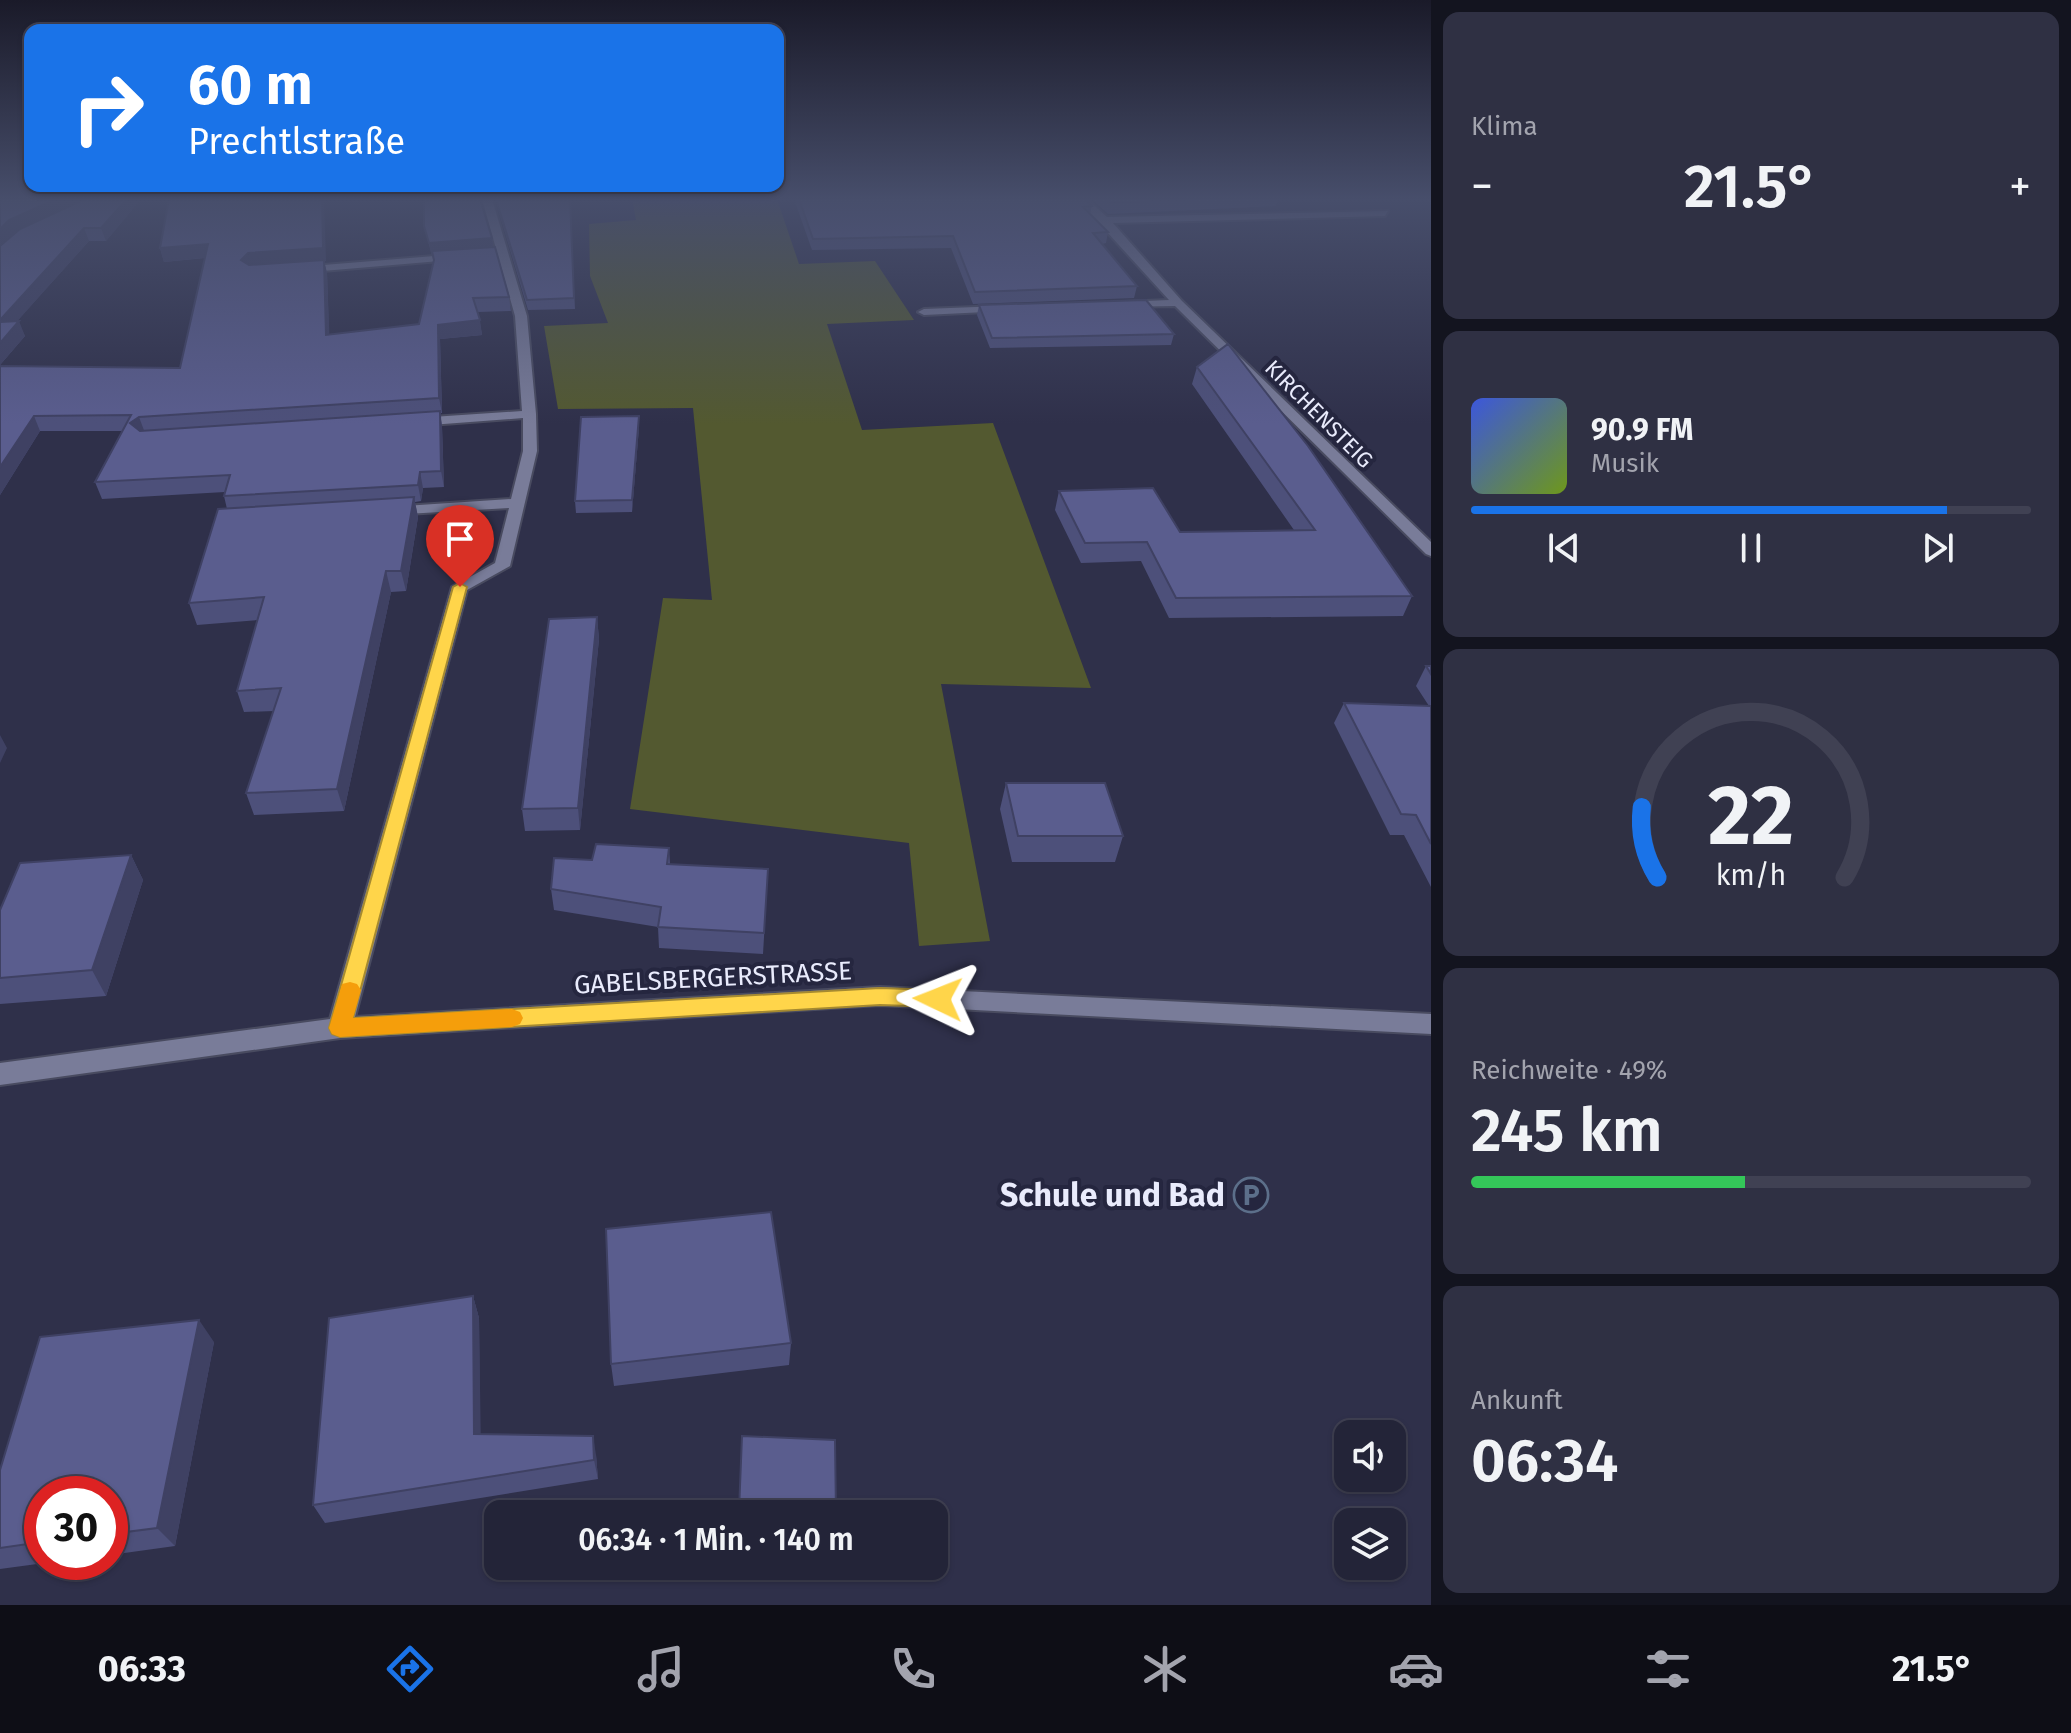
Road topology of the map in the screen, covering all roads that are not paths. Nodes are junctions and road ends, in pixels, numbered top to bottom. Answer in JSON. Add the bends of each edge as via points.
{"nodes":[{"id":1,"x":509,"y":274,"type":"edge"},
{"id":2,"x":1152,"y":274,"type":"edge"},
{"id":3,"x":1178,"y":303,"type":"junction"},
{"id":4,"x":1115,"y":305,"type":"edge"},
{"id":5,"x":1019,"y":308,"type":"edge"},
{"id":6,"x":924,"y":312,"type":"dead end"},
{"id":7,"x":529,"y":414,"type":"junction"},
{"id":8,"x":406,"y":423,"type":"edge"},
{"id":9,"x":516,"y":503,"type":"junction"},
{"id":10,"x":373,"y":512,"type":"edge"},
{"id":11,"x":1431,"y":551,"type":"edge"},
{"id":12,"x":1431,"y":1024,"type":"edge"},
{"id":13,"x":340,"y":1028,"type":"junction"},
{"id":14,"x":0,"y":1074,"type":"edge"}],
"edges":[{"from":1,"to":7,"type":"street","via":[[521,316]]},
{"from":2,"to":3,"type":"street","name":"KIRCHENSTEIG"},
{"from":3,"to":4,"type":"street"},
{"from":3,"to":11,"type":"street","name":"KIRCHENSTEIG"},
{"from":5,"to":6,"type":"street"},
{"from":7,"to":8,"type":"street"},
{"from":7,"to":9,"type":"street","via":[[530,451]]},
{"from":9,"to":10,"type":"street"},
{"from":9,"to":13,"type":"street","via":[[502,566],[460,587]]},
{"from":12,"to":13,"type":"street","name":"GABELSBERGERSTRASSE","via":[[880,996]]},
{"from":13,"to":14,"type":"street","name":"GABELSBERGERSTRASSE"}]}
